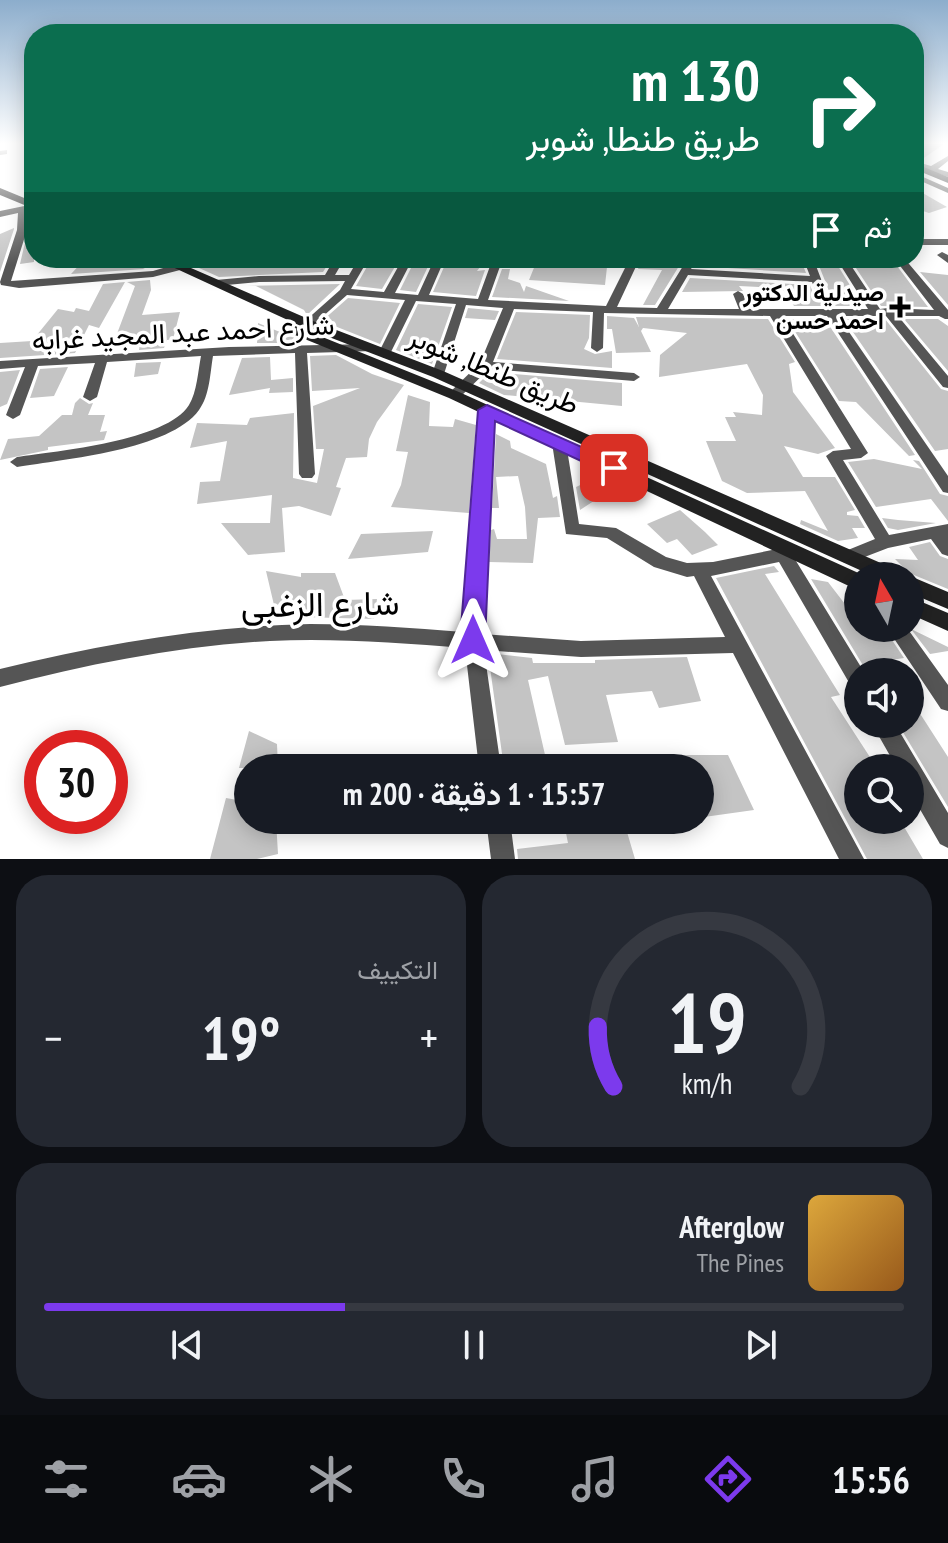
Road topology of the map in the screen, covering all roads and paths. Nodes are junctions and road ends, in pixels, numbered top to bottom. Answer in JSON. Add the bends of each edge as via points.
{"nodes":[{"id":1,"x":0,"y":191,"type":"edge"},
{"id":2,"x":24,"y":204,"type":"edge"},
{"id":3,"x":24,"y":208,"type":"edge"},
{"id":4,"x":0,"y":214,"type":"edge"},
{"id":5,"x":24,"y":224,"type":"edge"},
{"id":6,"x":924,"y":242,"type":"edge"},
{"id":7,"x":948,"y":242,"type":"edge"},
{"id":8,"x":134,"y":268,"type":"edge"},
{"id":9,"x":178,"y":268,"type":"edge"},
{"id":10,"x":180,"y":268,"type":"edge"},
{"id":11,"x":330,"y":268,"type":"edge"},
{"id":12,"x":334,"y":268,"type":"edge"},
{"id":13,"x":358,"y":268,"type":"edge"},
{"id":14,"x":403,"y":268,"type":"edge"},
{"id":15,"x":434,"y":268,"type":"edge"},
{"id":16,"x":494,"y":268,"type":"edge"},
{"id":17,"x":629,"y":268,"type":"edge"},
{"id":18,"x":687,"y":268,"type":"edge"},
{"id":19,"x":812,"y":268,"type":"edge"},
{"id":20,"x":849,"y":268,"type":"edge"},
{"id":21,"x":907,"y":268,"type":"edge"},
{"id":22,"x":684,"y":272,"type":"junction"},
{"id":23,"x":331,"y":273,"type":"junction"},
{"id":24,"x":353,"y":278,"type":"junction"},
{"id":25,"x":816,"y":279,"type":"junction"},
{"id":26,"x":216,"y":283,"type":"junction"},
{"id":27,"x":344,"y":292,"type":"junction"},
{"id":28,"x":821,"y":292,"type":"dead end"},
{"id":29,"x":738,"y":294,"type":"dead end"},
{"id":30,"x":388,"y":295,"type":"junction"},
{"id":31,"x":417,"y":298,"type":"junction"},
{"id":32,"x":462,"y":301,"type":"junction"},
{"id":33,"x":482,"y":302,"type":"junction"},
{"id":34,"x":510,"y":305,"type":"junction"},
{"id":35,"x":604,"y":310,"type":"junction"},
{"id":36,"x":773,"y":311,"type":"junction"},
{"id":37,"x":829,"y":311,"type":"junction"},
{"id":38,"x":882,"y":311,"type":"junction"},
{"id":39,"x":660,"y":312,"type":"junction"},
{"id":40,"x":746,"y":312,"type":"junction"},
{"id":41,"x":946,"y":315,"type":"edge"},
{"id":42,"x":308,"y":324,"type":"junction"},
{"id":43,"x":597,"y":348,"type":"dead end"},
{"id":44,"x":337,"y":349,"type":"junction"},
{"id":45,"x":301,"y":351,"type":"junction"},
{"id":46,"x":376,"y":351,"type":"junction"},
{"id":47,"x":208,"y":352,"type":"junction"},
{"id":48,"x":102,"y":359,"type":"junction"},
{"id":49,"x":33,"y":363,"type":"junction"},
{"id":50,"x":0,"y":365,"type":"edge"},
{"id":51,"x":486,"y":365,"type":"junction"},
{"id":52,"x":438,"y":374,"type":"junction"},
{"id":53,"x":634,"y":377,"type":"dead end"},
{"id":54,"x":948,"y":384,"type":"edge"},
{"id":55,"x":459,"y":391,"type":"junction"},
{"id":56,"x":90,"y":397,"type":"dead end"},
{"id":57,"x":487,"y":410,"type":"junction"},
{"id":58,"x":13,"y":415,"type":"dead end"},
{"id":59,"x":559,"y":443,"type":"junction"},
{"id":60,"x":17,"y":462,"type":"dead end"},
{"id":61,"x":307,"y":474,"type":"dead end"},
{"id":62,"x":948,"y":488,"type":"edge"},
{"id":63,"x":941,"y":530,"type":"edge"},
{"id":64,"x":885,"y":542,"type":"junction"},
{"id":65,"x":793,"y":548,"type":"junction"},
{"id":66,"x":948,"y":550,"type":"edge"},
{"id":67,"x":849,"y":557,"type":"junction"},
{"id":68,"x":860,"y":562,"type":"edge"},
{"id":69,"x":700,"y":571,"type":"junction"},
{"id":70,"x":844,"y":574,"type":"edge"},
{"id":71,"x":924,"y":590,"type":"edge"},
{"id":72,"x":948,"y":601,"type":"edge"},
{"id":73,"x":924,"y":611,"type":"edge"},
{"id":74,"x":948,"y":622,"type":"edge"},
{"id":75,"x":473,"y":640,"type":"junction"},
{"id":76,"x":906,"y":642,"type":"edge"},
{"id":77,"x":739,"y":645,"type":"junction"},
{"id":78,"x":847,"y":658,"type":"edge"},
{"id":79,"x":0,"y":678,"type":"edge"},
{"id":80,"x":948,"y":702,"type":"edge"},
{"id":81,"x":488,"y":754,"type":"edge"},
{"id":82,"x":924,"y":795,"type":"edge"},
{"id":83,"x":500,"y":834,"type":"edge"},
{"id":84,"x":948,"y":836,"type":"edge"},
{"id":85,"x":503,"y":859,"type":"edge"},
{"id":86,"x":852,"y":859,"type":"edge"}],
"edges":[{"from":1,"to":2,"type":"street"},
{"from":3,"to":4,"type":"street"},
{"from":5,"to":8,"type":"street","via":[[5,283]]},
{"from":6,"to":7,"type":"street"},
{"from":9,"to":44,"type":"street","name":"طريق طنطا, شوبر"},
{"from":10,"to":26,"type":"street","name":"طريق طنطا, شوبر"},
{"from":11,"to":23,"type":"street"},
{"from":12,"to":23,"type":"street"},
{"from":13,"to":24,"type":"street"},
{"from":14,"to":30,"type":"street"},
{"from":15,"to":31,"type":"street"},
{"from":16,"to":33,"type":"street"},
{"from":17,"to":35,"type":"street"},
{"from":18,"to":22,"type":"street"},
{"from":19,"to":25,"type":"street"},
{"from":20,"to":38,"type":"street"},
{"from":21,"to":41,"type":"street"},
{"from":22,"to":25,"type":"street"},
{"from":22,"to":39,"type":"street"},
{"from":23,"to":24,"type":"street"},
{"from":23,"to":26,"type":"street"},
{"from":24,"to":27,"type":"street"},
{"from":25,"to":28,"type":"street"},
{"from":26,"to":42,"type":"street","name":"طريق طنطا, شوبر"},
{"from":27,"to":30,"type":"street"},
{"from":27,"to":42,"type":"street"},
{"from":29,"to":40,"type":"street"},
{"from":30,"to":31,"type":"street"},
{"from":31,"to":32,"type":"street"},
{"from":31,"to":46,"type":"street"},
{"from":32,"to":33,"type":"street"},
{"from":32,"to":52,"type":"street"},
{"from":33,"to":34,"type":"street"},
{"from":34,"to":35,"type":"street"},
{"from":34,"to":51,"type":"street"},
{"from":35,"to":39,"type":"street"},
{"from":35,"to":43,"type":"street"},
{"from":36,"to":37,"type":"street"},
{"from":36,"to":40,"type":"street"},
{"from":36,"to":64,"type":"street","via":[[861,453],[833,456]]},
{"from":37,"to":38,"type":"street"},
{"from":37,"to":62,"type":"street"},
{"from":38,"to":41,"type":"street"},
{"from":38,"to":54,"type":"street"},
{"from":39,"to":40,"type":"street"},
{"from":42,"to":46,"type":"street","name":"طريق طنطا, شوبر"},
{"from":44,"to":45,"type":"street","name":"شارع احمد عبد المجيد غرابه"},
{"from":44,"to":46,"type":"street","name":"شارع احمد عبد المجيد غرابه"},
{"from":44,"to":55,"type":"street","name":"طريق طنطا, شوبر"},
{"from":45,"to":47,"type":"street","name":"شارع احمد عبد المجيد غرابه"},
{"from":45,"to":61,"type":"street"},
{"from":46,"to":52,"type":"street","name":"طريق طنطا, شوبر"},
{"from":47,"to":48,"type":"street","name":"شارع احمد عبد المجيد غرابه"},
{"from":47,"to":60,"type":"street","via":[[195,406],[177,424],[143,439]]},
{"from":48,"to":49,"type":"street","name":"شارع احمد عبد المجيد غرابه"},
{"from":48,"to":56,"type":"street"},
{"from":49,"to":50,"type":"street","name":"شارع احمد عبد المجيد غرابه"},
{"from":49,"to":58,"type":"street"},
{"from":51,"to":53,"type":"street"},
{"from":51,"to":55,"type":"street"},
{"from":52,"to":55,"type":"street","name":"طريق طنطا, شوبر"},
{"from":55,"to":57,"type":"street","name":"طريق طنطا, شوبر"},
{"from":55,"to":65,"type":"street","name":"طريق طنطا, شوبر"},
{"from":57,"to":59,"type":"street","name":"طريق طنطا, شوبر"},
{"from":57,"to":75,"type":"street"},
{"from":59,"to":65,"type":"street","name":"طريق طنطا, شوبر"},
{"from":59,"to":69,"type":"street","via":[[572,530],[610,532],[660,562]]},
{"from":63,"to":64,"type":"street"},
{"from":63,"to":66,"type":"street"},
{"from":64,"to":67,"type":"street"},
{"from":65,"to":67,"type":"street","name":"طريق طنطا, شوبر"},
{"from":65,"to":69,"type":"street"},
{"from":65,"to":70,"type":"street","name":"طريق طنطا, شوبر"},
{"from":65,"to":78,"type":"street"},
{"from":67,"to":68,"type":"street","name":"طريق طنطا, شوبر"},
{"from":69,"to":77,"type":"street"},
{"from":71,"to":72,"type":"street"},
{"from":73,"to":74,"type":"street"},
{"from":75,"to":77,"type":"street","name":"شارع الزغبى","via":[[560,648]]},
{"from":75,"to":79,"type":"street","name":"شارع الزغبى","via":[[309,632],[225,637],[82,658]]},
{"from":75,"to":81,"type":"street"},
{"from":76,"to":80,"type":"street"},
{"from":77,"to":86,"type":"street"},
{"from":82,"to":84,"type":"street"},
{"from":83,"to":85,"type":"street"}]}
